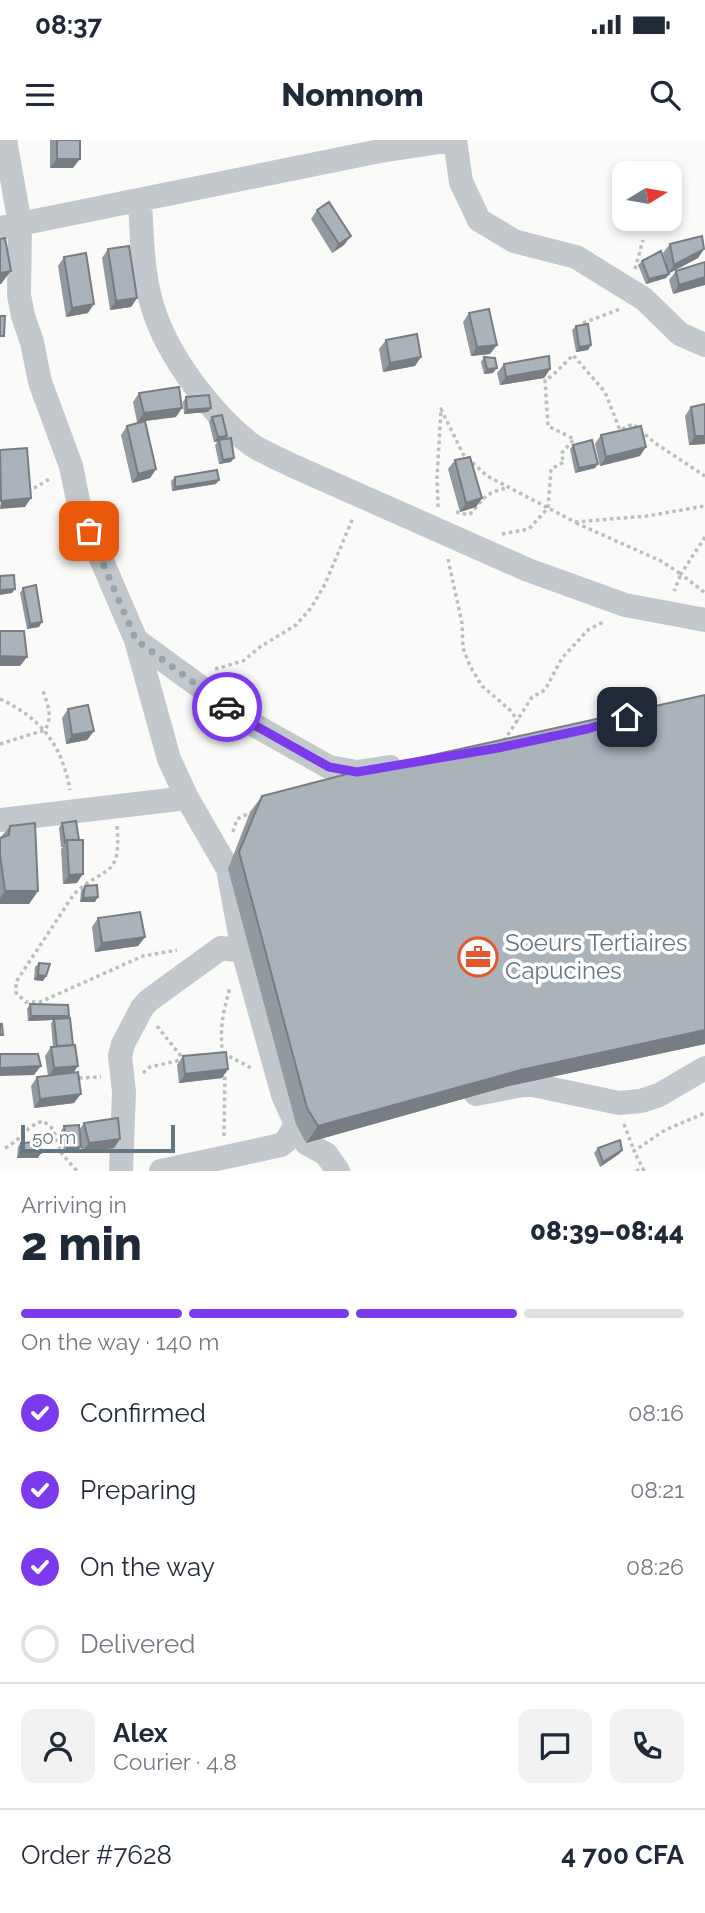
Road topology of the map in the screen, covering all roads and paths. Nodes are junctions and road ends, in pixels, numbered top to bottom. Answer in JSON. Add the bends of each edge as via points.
{"nodes":[{"id":1,"x":5,"y":140,"type":"edge"},
{"id":2,"x":454,"y":140,"type":"edge"},
{"id":3,"x":140,"y":200,"type":"junction"},
{"id":4,"x":10,"y":226,"type":"edge"},
{"id":5,"x":705,"y":345,"type":"edge"},
{"id":6,"x":71,"y":466,"type":"junction"},
{"id":7,"x":705,"y":476,"type":"edge"},
{"id":8,"x":509,"y":487,"type":"junction"},
{"id":9,"x":24,"y":495,"type":"edge"},
{"id":10,"x":363,"y":497,"type":"junction"},
{"id":11,"x":705,"y":506,"type":"edge"},
{"id":12,"x":548,"y":508,"type":"junction"},
{"id":13,"x":575,"y":522,"type":"junction"},
{"id":14,"x":440,"y":531,"type":"junction"},
{"id":15,"x":705,"y":537,"type":"edge"},
{"id":16,"x":466,"y":542,"type":"junction"},
{"id":17,"x":681,"y":574,"type":"junction"},
{"id":18,"x":705,"y":593,"type":"edge"},
{"id":19,"x":643,"y":608,"type":"junction"},
{"id":20,"x":705,"y":621,"type":"edge"},
{"id":21,"x":136,"y":640,"type":"junction"},
{"id":22,"x":181,"y":674,"type":"junction"},
{"id":23,"x":43,"y":691,"type":"dead end"},
{"id":24,"x":0,"y":699,"type":"edge"},
{"id":25,"x":518,"y":721,"type":"junction"},
{"id":26,"x":45,"y":730,"type":"junction"},
{"id":27,"x":0,"y":744,"type":"edge"},
{"id":28,"x":498,"y":748,"type":"edge"},
{"id":29,"x":411,"y":763,"type":"edge"},
{"id":30,"x":187,"y":798,"type":"junction"},
{"id":31,"x":115,"y":808,"type":"junction"},
{"id":32,"x":261,"y":809,"type":"edge"},
{"id":33,"x":70,"y":813,"type":"junction"},
{"id":34,"x":0,"y":820,"type":"edge"},
{"id":35,"x":228,"y":869,"type":"junction"},
{"id":36,"x":232,"y":950,"type":"junction"},
{"id":37,"x":142,"y":1008,"type":"junction"},
{"id":38,"x":197,"y":1057,"type":"edge"},
{"id":39,"x":184,"y":1060,"type":"junction"},
{"id":40,"x":705,"y":1068,"type":"edge"},
{"id":41,"x":103,"y":1076,"type":"dead end"},
{"id":42,"x":79,"y":1078,"type":"edge"},
{"id":43,"x":124,"y":1092,"type":"junction"},
{"id":44,"x":450,"y":1101,"type":"edge"},
{"id":45,"x":619,"y":1103,"type":"junction"},
{"id":46,"x":705,"y":1113,"type":"edge"},
{"id":47,"x":338,"y":1133,"type":"edge"},
{"id":48,"x":296,"y":1136,"type":"junction"},
{"id":49,"x":5,"y":1148,"type":"dead end"},
{"id":50,"x":634,"y":1151,"type":"junction"},
{"id":51,"x":229,"y":1158,"type":"junction"},
{"id":52,"x":644,"y":1170,"type":"edge"},
{"id":53,"x":77,"y":1171,"type":"edge"},
{"id":54,"x":121,"y":1171,"type":"edge"},
{"id":55,"x":161,"y":1171,"type":"edge"},
{"id":56,"x":338,"y":1171,"type":"edge"},
{"id":57,"x":636,"y":1171,"type":"edge"}],
"edges":[{"from":1,"to":4,"type":"street"},
{"from":2,"to":3,"type":"street"},
{"from":2,"to":5,"type":"street","via":[[461,182],[479,220],[514,241],[576,257],[644,299],[680,334]]},
{"from":3,"to":4,"type":"street"},
{"from":3,"to":10,"type":"street","via":[[144,265],[155,316],[200,391],[253,445]]},
{"from":4,"to":6,"type":"street","via":[[23,316],[40,382]]},
{"from":6,"to":9,"type":"path"},
{"from":6,"to":21,"type":"street","via":[[80,510]]},
{"from":7,"to":12,"type":"path","via":[[634,424],[620,430],[605,392],[573,355],[545,380],[548,426],[574,439],[561,454],[564,462],[551,469]]},
{"from":8,"to":8,"type":"path","via":[[487,476],[464,454],[441,409],[438,511],[469,515],[483,497]]},
{"from":8,"to":12,"type":"path"},
{"from":10,"to":14,"type":"street"},
{"from":10,"to":22,"type":"path","via":[[312,608],[296,625],[243,661],[190,676]]},
{"from":11,"to":13,"type":"path"},
{"from":12,"to":13,"type":"path"},
{"from":12,"to":16,"type":"path","via":[[529,530]]},
{"from":13,"to":17,"type":"path"},
{"from":14,"to":16,"type":"street"},
{"from":14,"to":25,"type":"path","via":[[462,623],[463,648],[482,686]]},
{"from":15,"to":17,"type":"path"},
{"from":16,"to":19,"type":"street","via":[[528,570]]},
{"from":17,"to":18,"type":"path"},
{"from":17,"to":19,"type":"path","via":[[671,597]]},
{"from":19,"to":20,"type":"street"},
{"from":19,"to":25,"type":"path","via":[[589,630],[562,658],[545,690],[532,696]]},
{"from":21,"to":22,"type":"street"},
{"from":21,"to":30,"type":"street","via":[[169,759]]},
{"from":22,"to":29,"type":"street","via":[[247,721],[329,767],[357,772]]},
{"from":23,"to":26,"type":"path","via":[[50,711]]},
{"from":24,"to":26,"type":"path","via":[[29,714]]},
{"from":25,"to":28,"type":"path"},
{"from":26,"to":27,"type":"path"},
{"from":26,"to":33,"type":"path","via":[[66,771]]},
{"from":30,"to":31,"type":"street"},
{"from":30,"to":35,"type":"street"},
{"from":31,"to":33,"type":"street"},
{"from":31,"to":36,"type":"path","via":[[117,862],[74,894],[16,982],[16,993],[26,1002],[40,1002],[143,956],[165,951]]},
{"from":32,"to":35,"type":"path","via":[[237,818]]},
{"from":33,"to":34,"type":"street"},
{"from":35,"to":36,"type":"street"},
{"from":36,"to":37,"type":"street"},
{"from":36,"to":48,"type":"street"},
{"from":36,"to":51,"type":"path","via":[[233,978],[221,1015],[220,1037]]},
{"from":37,"to":39,"type":"path"},
{"from":37,"to":43,"type":"street","via":[[120,1056]]},
{"from":38,"to":39,"type":"path"},
{"from":39,"to":43,"type":"path","via":[[150,1067]]},
{"from":40,"to":45,"type":"street","via":[[659,1094]]},
{"from":41,"to":42,"type":"path"},
{"from":43,"to":54,"type":"street"},
{"from":44,"to":45,"type":"street","via":[[528,1084]]},
{"from":45,"to":50,"type":"path"},
{"from":46,"to":50,"type":"path","via":[[665,1130]]},
{"from":47,"to":48,"type":"street"},
{"from":48,"to":51,"type":"street","via":[[269,1149]]},
{"from":48,"to":56,"type":"street","via":[[327,1154]]},
{"from":49,"to":53,"type":"path","via":[[29,1126],[43,1121],[53,1129],[62,1154]]},
{"from":50,"to":52,"type":"path"},
{"from":51,"to":55,"type":"street"},
{"from":52,"to":57,"type":"path"}]}
